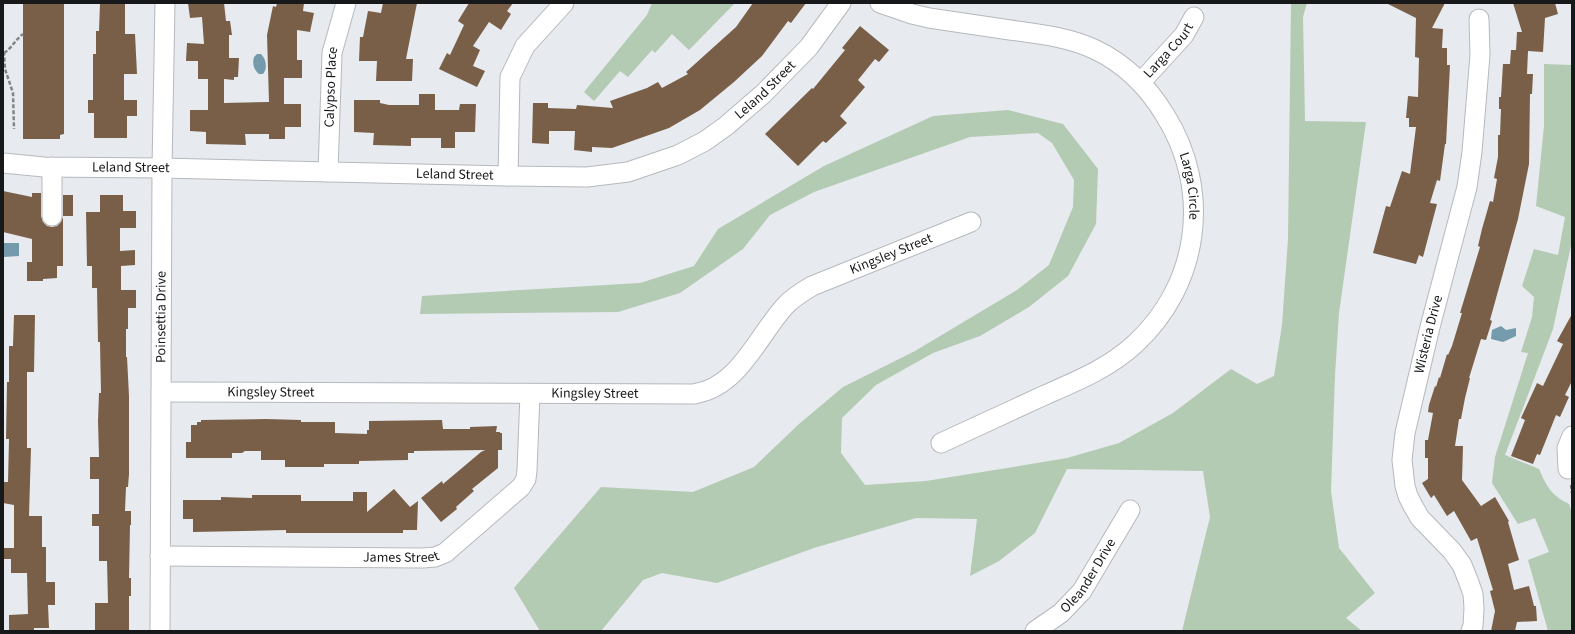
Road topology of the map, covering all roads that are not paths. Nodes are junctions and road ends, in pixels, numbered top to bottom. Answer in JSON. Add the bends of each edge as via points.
{"nodes":[{"id":1,"x":165,"y":3,"type":"edge"},
{"id":2,"x":346,"y":3,"type":"edge"},
{"id":3,"x":564,"y":3,"type":"edge"},
{"id":4,"x":841,"y":3,"type":"edge"},
{"id":5,"x":880,"y":3,"type":"edge"},
{"id":6,"x":1194,"y":17,"type":"dead end"},
{"id":7,"x":1479,"y":19,"type":"dead end"},
{"id":8,"x":1140,"y":82,"type":"junction"},
{"id":9,"x":3,"y":163,"type":"edge"},
{"id":10,"x":52,"y":167,"type":"junction"},
{"id":11,"x":162,"y":168,"type":"junction"},
{"id":12,"x":328,"y":172,"type":"junction"},
{"id":13,"x":508,"y":176,"type":"junction"},
{"id":14,"x":52,"y":216,"type":"dead end"},
{"id":15,"x":971,"y":222,"type":"dead end"},
{"id":16,"x":161,"y":392,"type":"junction"},
{"id":17,"x":530,"y":394,"type":"junction"},
{"id":18,"x":1572,"y":436,"type":"edge"},
{"id":19,"x":941,"y":443,"type":"dead end"},
{"id":20,"x":1568,"y":469,"type":"dead end"},
{"id":21,"x":1130,"y":510,"type":"dead end"},
{"id":22,"x":160,"y":556,"type":"junction"},
{"id":23,"x":160,"y":631,"type":"edge"},
{"id":24,"x":1035,"y":631,"type":"edge"},
{"id":25,"x":1471,"y":631,"type":"edge"}],
"edges":[{"from":1,"to":11,"type":"street","name":"Poinsettia Drive"},
{"from":2,"to":12,"type":"street","name":"Calypso Place","via":[[332,53]]},
{"from":3,"to":13,"type":"street","via":[[525,46],[510,77]]},
{"from":4,"to":13,"type":"street","name":"Leland Street","via":[[809,47],[759,98],[705,141],[678,155],[628,172],[594,176]]},
{"from":5,"to":8,"type":"street","name":"Larga Circle","via":[[929,18],[1068,40],[1110,58]]},
{"from":6,"to":8,"type":"street","name":"Larga Court","via":[[1184,35]]},
{"from":7,"to":25,"type":"street","name":"Wisteria Drive","via":[[1480,55],[1467,187],[1428,334],[1405,433],[1402,460],[1405,486],[1413,506],[1420,518],[1462,565],[1473,594]]},
{"from":8,"to":19,"type":"street","name":"Larga Circle","via":[[1159,104],[1177,136],[1190,170],[1193,186],[1194,218],[1191,244],[1173,295],[1146,333],[1110,363],[1092,374]]},
{"from":9,"to":10,"type":"street","name":"Leland Street"},
{"from":10,"to":11,"type":"street","name":"Leland Street"},
{"from":10,"to":14,"type":"street"},
{"from":11,"to":12,"type":"street","name":"Leland Street"},
{"from":11,"to":16,"type":"street","name":"Poinsettia Drive"},
{"from":12,"to":13,"type":"street","name":"Leland Street"},
{"from":15,"to":17,"type":"street","name":"Kingsley Street","via":[[812,286],[797,295],[785,306],[738,368],[715,388],[705,392]]},
{"from":16,"to":17,"type":"street","name":"Kingsley Street"},
{"from":16,"to":22,"type":"street","name":"Poinsettia Drive"},
{"from":17,"to":22,"type":"street","name":"James Street","via":[[526,479],[521,487],[445,553],[423,558]]},
{"from":18,"to":20,"type":"street","via":[[1567,448]]},
{"from":21,"to":24,"type":"street","name":"Oleander Drive","via":[[1082,591],[1061,612]]},
{"from":22,"to":23,"type":"street","name":"Poinsettia Drive"}]}
